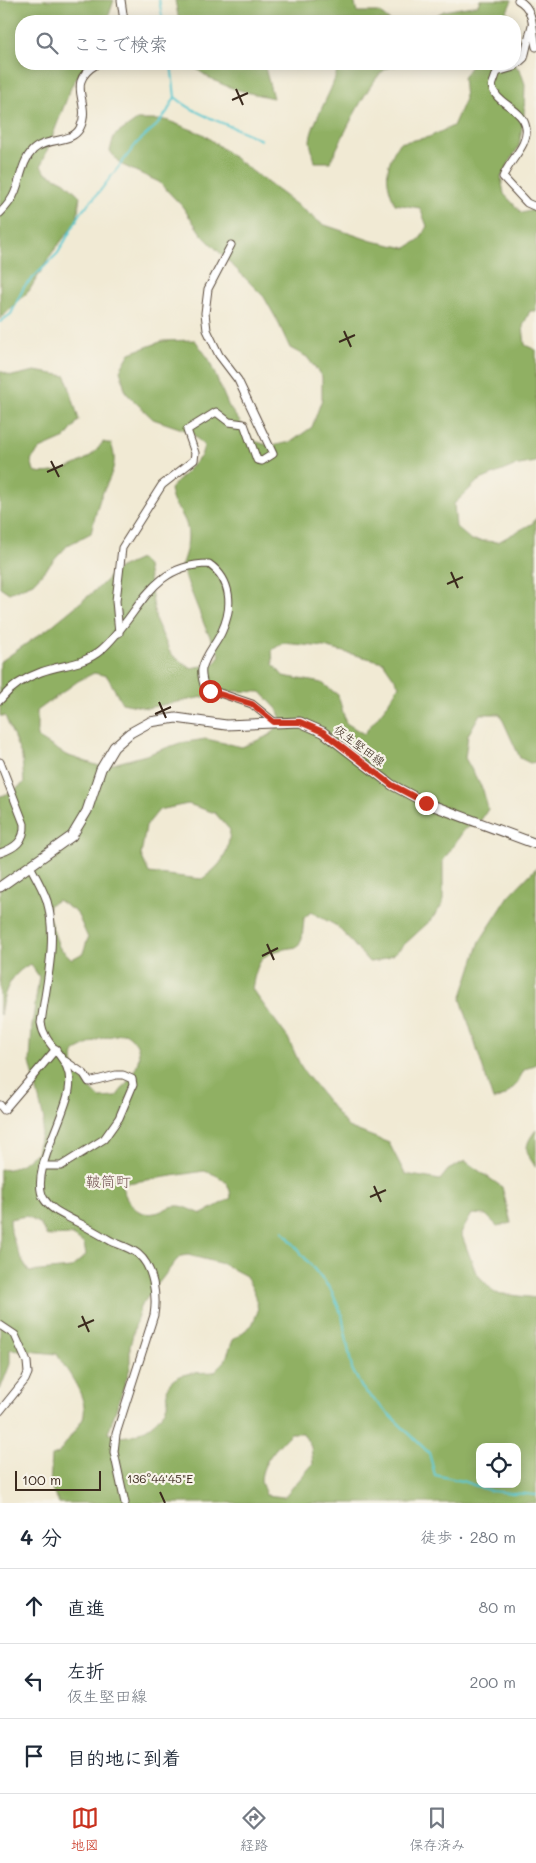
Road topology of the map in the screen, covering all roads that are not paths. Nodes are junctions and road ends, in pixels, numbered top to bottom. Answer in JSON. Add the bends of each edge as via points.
{"nodes":[{"id":1,"x":121,"y":0,"type":"edge"},
{"id":2,"x":518,"y":0,"type":"edge"},
{"id":3,"x":123,"y":15,"type":"edge"},
{"id":4,"x":532,"y":25,"type":"junction"},
{"id":5,"x":536,"y":47,"type":"edge"},
{"id":6,"x":521,"y":61,"type":"edge"},
{"id":7,"x":88,"y":70,"type":"edge"},
{"id":8,"x":504,"y":70,"type":"edge"},
{"id":9,"x":536,"y":207,"type":"edge"},
{"id":10,"x":0,"y":213,"type":"edge"},
{"id":11,"x":231,"y":245,"type":"dead end"},
{"id":12,"x":119,"y":633,"type":"junction"},
{"id":13,"x":0,"y":700,"type":"edge"},
{"id":14,"x":274,"y":722,"type":"junction"},
{"id":15,"x":0,"y":762,"type":"edge"},
{"id":16,"x":536,"y":844,"type":"edge"},
{"id":17,"x":0,"y":852,"type":"edge"},
{"id":18,"x":30,"y":866,"type":"junction"},
{"id":19,"x":0,"y":887,"type":"edge"},
{"id":20,"x":56,"y":1049,"type":"junction"},
{"id":21,"x":65,"y":1060,"type":"junction"},
{"id":22,"x":0,"y":1105,"type":"edge"},
{"id":23,"x":43,"y":1166,"type":"junction"},
{"id":24,"x":0,"y":1325,"type":"edge"},
{"id":25,"x":0,"y":1411,"type":"edge"},
{"id":26,"x":125,"y":1503,"type":"edge"}],
"edges":[{"from":1,"to":3,"type":"street"},
{"from":2,"to":4,"type":"street","via":[[528,8]]},
{"from":4,"to":5,"type":"street"},
{"from":4,"to":6,"type":"street","via":[[525,57]]},
{"from":7,"to":10,"type":"street","via":[[80,81],[83,115],[79,130],[71,137],[52,140],[32,151],[24,163],[15,192]]},
{"from":8,"to":9,"type":"street","via":[[497,72],[492,86],[497,96],[517,112],[526,127],[526,137],[503,177]]},
{"from":11,"to":12,"type":"street","via":[[208,290],[204,313],[207,330],[219,355],[238,380],[273,454],[262,461],[257,460],[244,424],[230,422],[216,412],[187,430],[195,453],[194,460],[162,485],[122,548],[116,601]]},
{"from":12,"to":13,"type":"street","via":[[88,659],[23,680]]},
{"from":12,"to":14,"type":"street","via":[[153,585],[188,566],[210,564],[219,571],[227,587],[229,611],[223,630],[207,653],[201,671],[205,688],[252,704]]},
{"from":14,"to":16,"type":"main road","name":"仮生堅田線","via":[[300,722],[323,732],[392,785],[426,803]]},
{"from":14,"to":18,"type":"main road","name":"仮生堅田線","via":[[226,725],[176,718],[150,722],[130,733],[107,757],[82,823],[72,836]]},
{"from":15,"to":17,"type":"street","via":[[25,832],[16,846]]},
{"from":18,"to":19,"type":"main road","name":"仮生堅田線"},
{"from":18,"to":20,"type":"street","via":[[48,904],[50,945],[41,1023],[42,1031]]},
{"from":20,"to":21,"type":"street"},
{"from":20,"to":22,"type":"street","via":[[4,1110]]},
{"from":21,"to":23,"type":"street","via":[[70,1090]]},
{"from":21,"to":23,"type":"street","via":[[84,1074],[89,1082],[123,1074],[132,1079],[133,1085],[119,1118],[104,1139],[61,1166]]},
{"from":23,"to":26,"type":"street","via":[[40,1176],[43,1198],[55,1210],[140,1255],[150,1276],[156,1303],[154,1315],[116,1434],[114,1452]]},
{"from":24,"to":25,"type":"street","via":[[16,1335],[28,1362],[25,1380]]}]}
